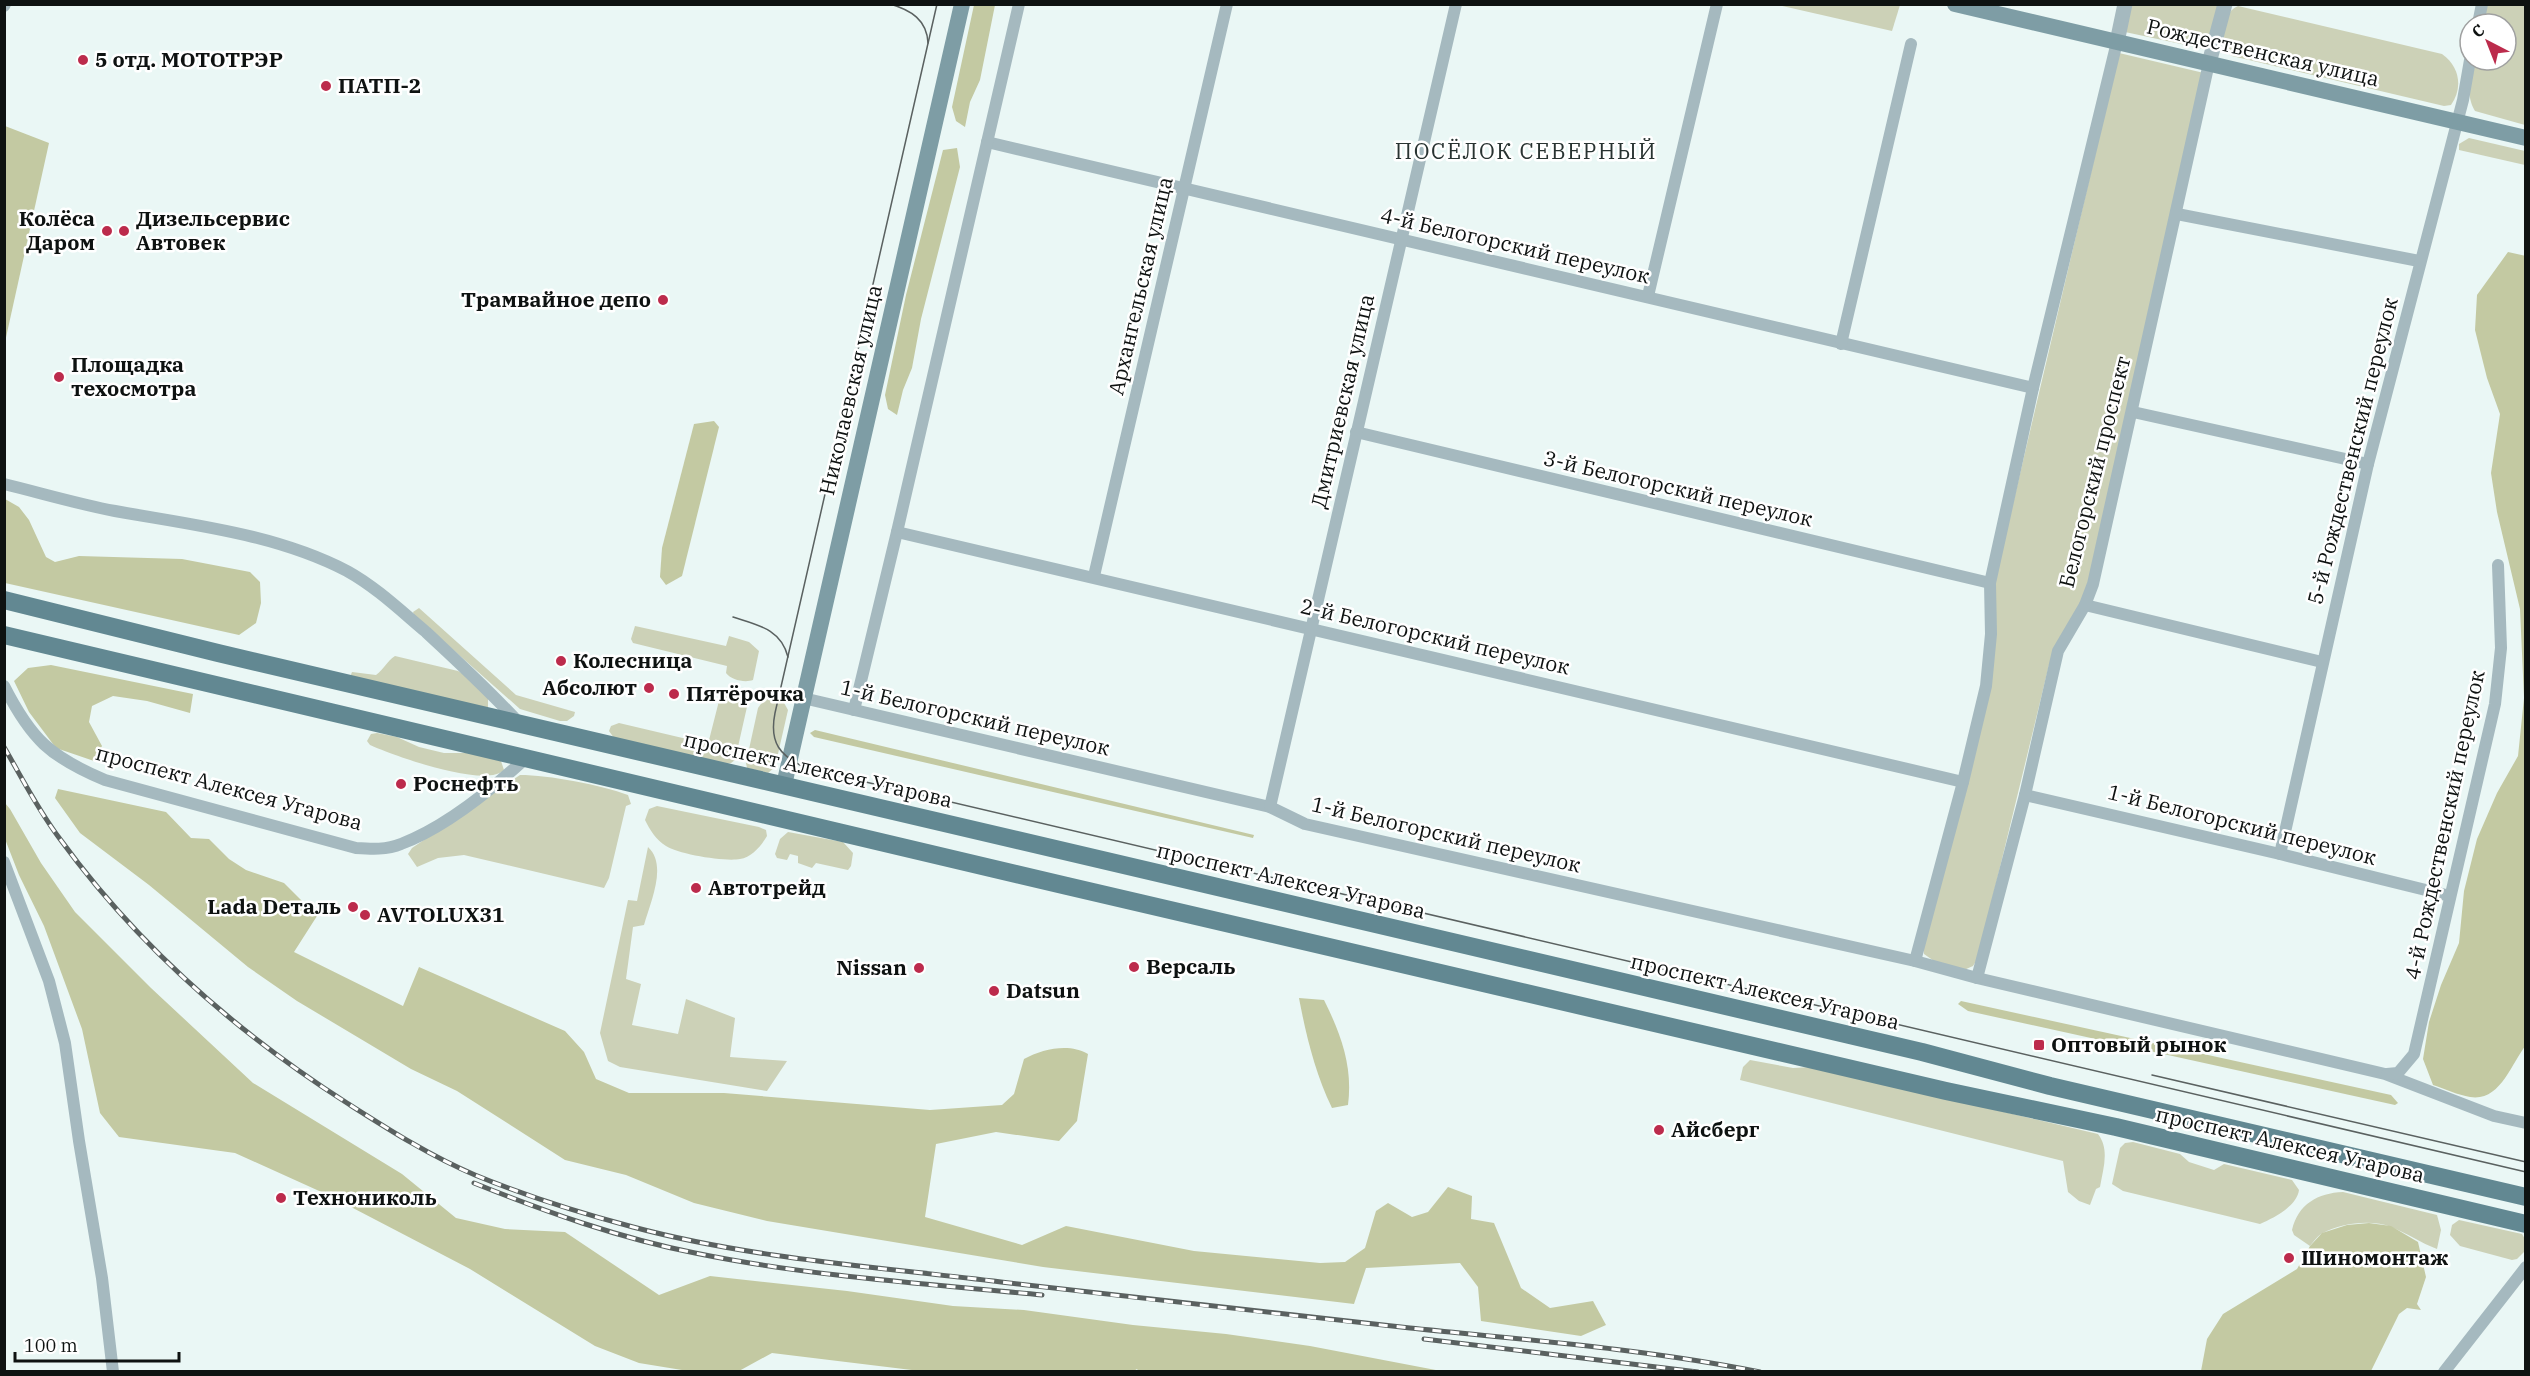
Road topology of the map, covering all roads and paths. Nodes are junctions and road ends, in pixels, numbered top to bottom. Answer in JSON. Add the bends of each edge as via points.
{"nodes":[{"id":1,"x":962,"y":4,"type":"edge"},
{"id":2,"x":1019,"y":4,"type":"edge"},
{"id":3,"x":1227,"y":4,"type":"edge"},
{"id":4,"x":1456,"y":4,"type":"edge"},
{"id":5,"x":1718,"y":4,"type":"edge"},
{"id":6,"x":1955,"y":4,"type":"edge"},
{"id":7,"x":2125,"y":4,"type":"edge"},
{"id":8,"x":2226,"y":4,"type":"edge"},
{"id":9,"x":2117,"y":42,"type":"junction"},
{"id":10,"x":1911,"y":44,"type":"dead end"},
{"id":11,"x":2210,"y":63,"type":"junction"},
{"id":12,"x":2467,"y":72,"type":"edge"},
{"id":13,"x":2457,"y":122,"type":"junction"},
{"id":14,"x":2526,"y":138,"type":"edge"},
{"id":15,"x":987,"y":142,"type":"junction"},
{"id":16,"x":1183,"y":189,"type":"junction"},
{"id":17,"x":2177,"y":214,"type":"junction"},
{"id":18,"x":1401,"y":240,"type":"junction"},
{"id":19,"x":2420,"y":261,"type":"junction"},
{"id":20,"x":1648,"y":296,"type":"junction"},
{"id":21,"x":1841,"y":344,"type":"junction"},
{"id":22,"x":2033,"y":388,"type":"junction"},
{"id":23,"x":2133,"y":412,"type":"junction"},
{"id":24,"x":1356,"y":432,"type":"junction"},
{"id":25,"x":2368,"y":464,"type":"junction"},
{"id":26,"x":5,"y":484,"type":"edge"},
{"id":27,"x":897,"y":532,"type":"junction"},
{"id":28,"x":2498,"y":565,"type":"dead end"},
{"id":29,"x":1094,"y":576,"type":"junction"},
{"id":30,"x":1990,"y":583,"type":"junction"},
{"id":31,"x":5,"y":600,"type":"edge"},
{"id":32,"x":2085,"y":605,"type":"junction"},
{"id":33,"x":1311,"y":628,"type":"junction"},
{"id":34,"x":13,"y":636,"type":"edge"},
{"id":35,"x":2322,"y":662,"type":"junction"},
{"id":36,"x":4,"y":686,"type":"edge"},
{"id":37,"x":803,"y":698,"type":"junction"},
{"id":38,"x":854,"y":710,"type":"junction"},
{"id":39,"x":521,"y":724,"type":"junction"},
{"id":40,"x":526,"y":758,"type":"junction"},
{"id":41,"x":1963,"y":782,"type":"junction"},
{"id":42,"x":784,"y":785,"type":"junction"},
{"id":43,"x":2025,"y":795,"type":"junction"},
{"id":44,"x":1270,"y":807,"type":"junction"},
{"id":45,"x":777,"y":817,"type":"junction"},
{"id":46,"x":2280,"y":854,"type":"junction"},
{"id":47,"x":4,"y":862,"type":"edge"},
{"id":48,"x":2450,"y":896,"type":"junction"},
{"id":49,"x":1915,"y":961,"type":"junction"},
{"id":50,"x":1977,"y":978,"type":"junction"},
{"id":51,"x":2385,"y":1074,"type":"junction"},
{"id":52,"x":2050,"y":1086,"type":"junction"},
{"id":53,"x":2044,"y":1110,"type":"junction"},
{"id":54,"x":2526,"y":1123,"type":"edge"},
{"id":55,"x":2526,"y":1197,"type":"edge"},
{"id":56,"x":2526,"y":1224,"type":"edge"},
{"id":57,"x":2526,"y":1267,"type":"edge"},
{"id":58,"x":113,"y":1371,"type":"edge"},
{"id":59,"x":2444,"y":1371,"type":"edge"}],
"edges":[{"from":1,"to":37,"type":"main road","name":"Николаевская улица"},
{"from":2,"to":15,"type":"street"},
{"from":3,"to":16,"type":"street","name":"Архангельская улица"},
{"from":4,"to":18,"type":"street","name":"Дмитриевская улица"},
{"from":5,"to":20,"type":"street"},
{"from":6,"to":9,"type":"main road","name":"Рождественская улица"},
{"from":7,"to":9,"type":"street"},
{"from":8,"to":11,"type":"street","name":"Белогорский проспект"},
{"from":9,"to":11,"type":"main road","name":"Рождественская улица"},
{"from":9,"to":22,"type":"street"},
{"from":10,"to":21,"type":"street"},
{"from":11,"to":13,"type":"main road","name":"Рождественская улица"},
{"from":11,"to":17,"type":"street","name":"Белогорский проспект"},
{"from":12,"to":13,"type":"street","name":"5-й Рождественский переулок"},
{"from":13,"to":14,"type":"main road","name":"Рождественская улица"},
{"from":13,"to":19,"type":"street","name":"5-й Рождественский переулок"},
{"from":15,"to":16,"type":"street","name":"4-й Белогорский переулок"},
{"from":15,"to":27,"type":"street"},
{"from":16,"to":18,"type":"street","name":"4-й Белогорский переулок"},
{"from":16,"to":29,"type":"street","name":"Архангельская улица"},
{"from":17,"to":19,"type":"street"},
{"from":17,"to":23,"type":"street","name":"Белогорский проспект"},
{"from":18,"to":20,"type":"street","name":"4-й Белогорский переулок"},
{"from":18,"to":24,"type":"street","name":"Дмитриевская улица"},
{"from":19,"to":25,"type":"street","name":"5-й Рождественский переулок"},
{"from":20,"to":21,"type":"street","name":"4-й Белогорский переулок"},
{"from":21,"to":22,"type":"street","name":"4-й Белогорский переулок"},
{"from":22,"to":30,"type":"street"},
{"from":23,"to":25,"type":"street"},
{"from":23,"to":32,"type":"street","name":"Белогорский проспект"},
{"from":24,"to":30,"type":"street","name":"3-й Белогорский переулок"},
{"from":24,"to":33,"type":"street","name":"Дмитриевская улица"},
{"from":25,"to":35,"type":"street","name":"5-й Рождественский переулок"},
{"from":26,"to":39,"type":"street","via":[[272,542],[348,572],[395,605],[488,688]]},
{"from":27,"to":29,"type":"street","name":"2-й Белогорский переулок"},
{"from":27,"to":38,"type":"street"},
{"from":28,"to":48,"type":"street","name":"4-й Рождественский переулок","via":[[2501,648],[2495,704]]},
{"from":29,"to":33,"type":"street","name":"2-й Белогорский переулок"},
{"from":30,"to":41,"type":"street","via":[[1986,686]]},
{"from":31,"to":39,"type":"main road","name":"проспект Алексея Угарова"},
{"from":32,"to":35,"type":"street"},
{"from":32,"to":43,"type":"street","name":"Белогорский проспект","via":[[2058,651]]},
{"from":33,"to":41,"type":"street","name":"2-й Белогорский переулок"},
{"from":33,"to":44,"type":"street","name":"Дмитриевская улица"},
{"from":34,"to":40,"type":"main road","name":"проспект Алексея Угарова"},
{"from":35,"to":46,"type":"street","name":"5-й Рождественский переулок"},
{"from":36,"to":40,"type":"street","name":"проспект Алексея Угарова","via":[[48,750],[73,767],[105,780],[356,848],[400,845],[434,828]]},
{"from":37,"to":38,"type":"street","name":"1-й Белогорский переулок"},
{"from":37,"to":42,"type":"main road","name":"Николаевская улица"},
{"from":38,"to":44,"type":"street","name":"1-й Белогорский переулок"},
{"from":39,"to":42,"type":"main road","name":"проспект Алексея Угарова"},
{"from":40,"to":45,"type":"main road","name":"проспект Алексея Угарова"},
{"from":41,"to":49,"type":"street"},
{"from":42,"to":45,"type":"main road"},
{"from":42,"to":52,"type":"main road","name":"проспект Алексея Угарова","via":[[1922,1052]]},
{"from":43,"to":46,"type":"street","name":"1-й Белогорский переулок"},
{"from":43,"to":50,"type":"street","name":"Белогорский проспект"},
{"from":44,"to":49,"type":"street","name":"1-й Белогорский переулок","via":[[1305,824]]},
{"from":45,"to":53,"type":"main road","name":"проспект Алексея Угарова","via":[[1935,1088]]},
{"from":46,"to":48,"type":"street","name":"1-й Белогорский переулок"},
{"from":47,"to":58,"type":"street","via":[[49,981],[65,1043]]},
{"from":48,"to":51,"type":"street","name":"4-й Рождественский переулок","via":[[2414,1054],[2398,1073]]},
{"from":49,"to":50,"type":"street","name":"1-й Белогорский переулок"},
{"from":50,"to":51,"type":"street","name":"1-й Белогорский переулок"},
{"from":51,"to":54,"type":"street","name":"1-й Белогорский переулок","via":[[2494,1116]]},
{"from":52,"to":53,"type":"main road"},
{"from":52,"to":55,"type":"main road","name":"проспект Алексея Угарова"},
{"from":53,"to":56,"type":"main road","name":"проспект Алексея Угарова"},
{"from":57,"to":59,"type":"street"}]}
